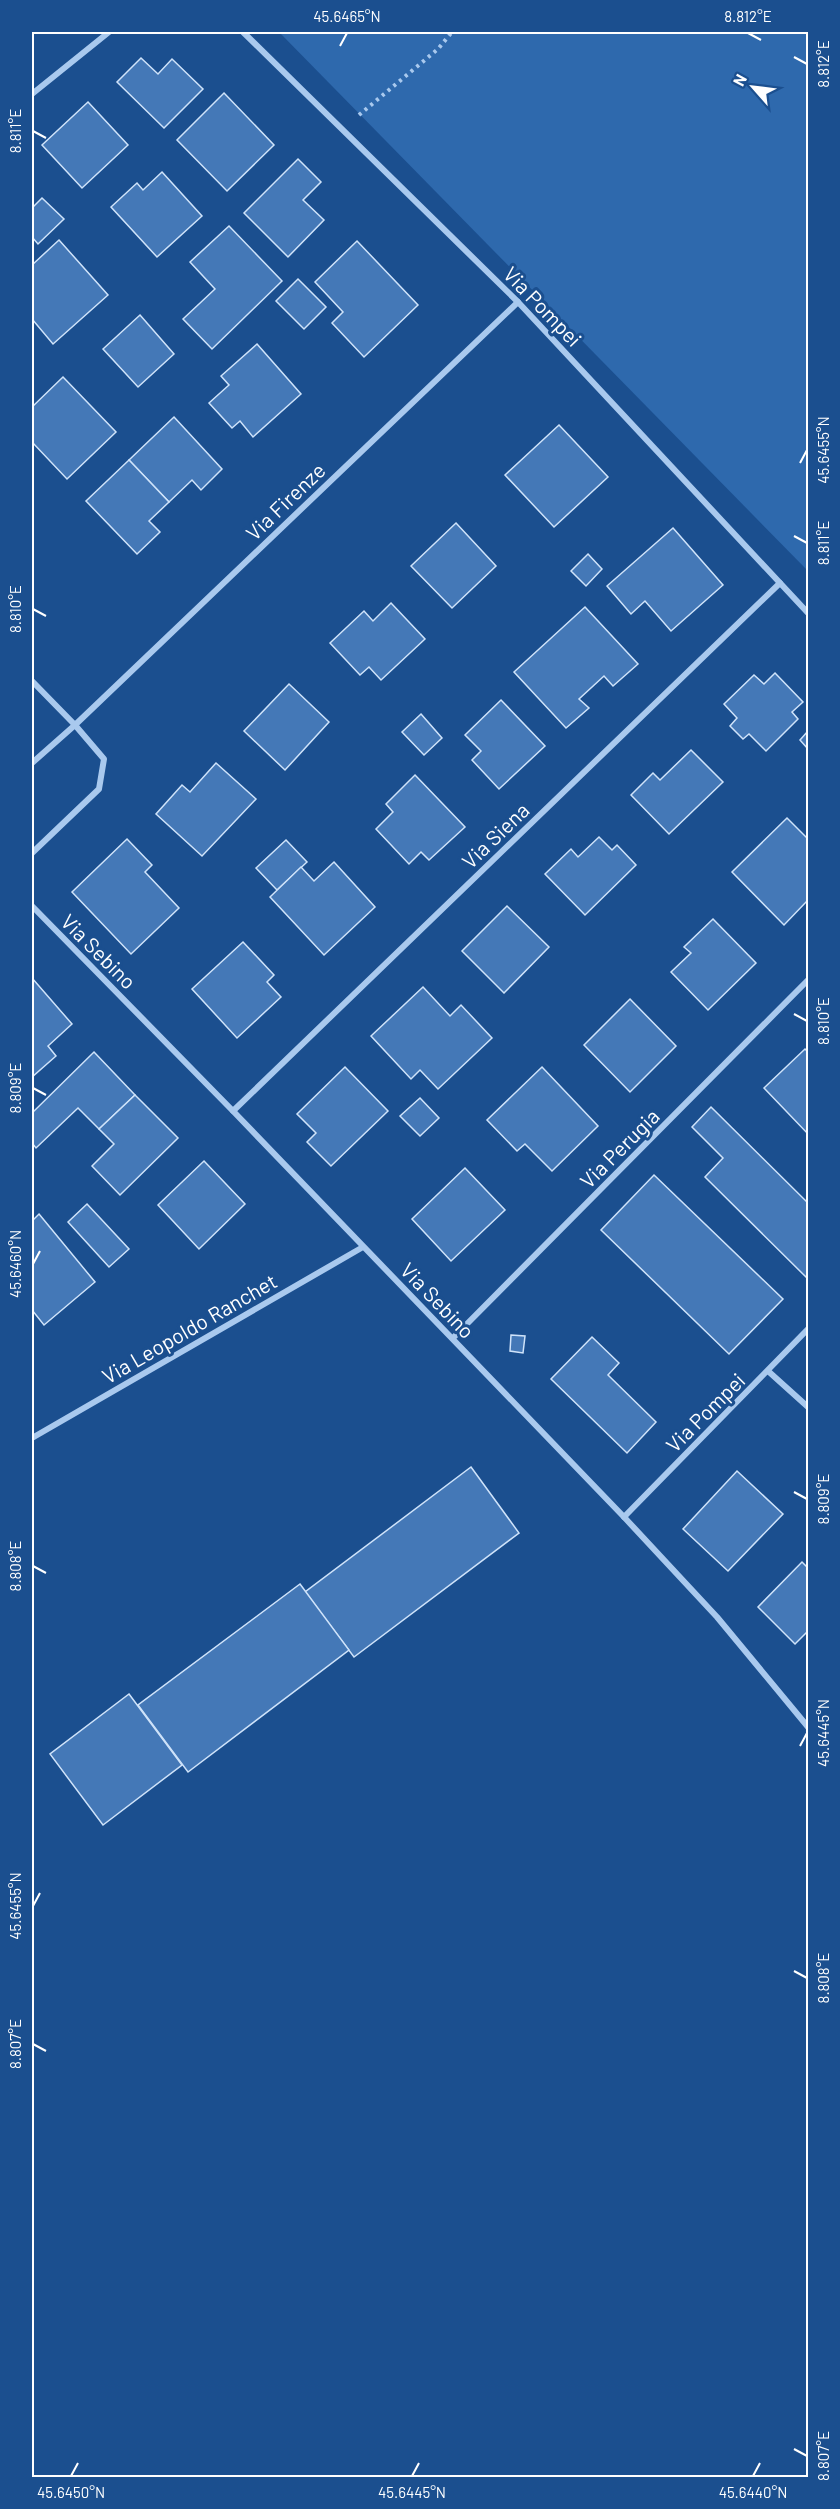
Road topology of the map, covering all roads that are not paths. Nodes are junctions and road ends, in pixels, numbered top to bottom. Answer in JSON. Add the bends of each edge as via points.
{"nodes":[{"id":1,"x":108,"y":32,"type":"edge"},
{"id":2,"x":243,"y":32,"type":"edge"},
{"id":3,"x":32,"y":94,"type":"edge"},
{"id":4,"x":518,"y":302,"type":"junction"},
{"id":5,"x":780,"y":583,"type":"junction"},
{"id":6,"x":808,"y":613,"type":"edge"},
{"id":7,"x":32,"y":681,"type":"edge"},
{"id":8,"x":75,"y":725,"type":"junction"},
{"id":9,"x":32,"y":763,"type":"edge"},
{"id":10,"x":32,"y":853,"type":"edge"},
{"id":11,"x":32,"y":906,"type":"edge"},
{"id":12,"x":808,"y":981,"type":"edge"},
{"id":13,"x":233,"y":1111,"type":"junction"},
{"id":14,"x":363,"y":1247,"type":"junction"},
{"id":15,"x":808,"y":1329,"type":"edge"},
{"id":16,"x":453,"y":1338,"type":"junction"},
{"id":17,"x":768,"y":1371,"type":"junction"},
{"id":18,"x":808,"y":1407,"type":"edge"},
{"id":19,"x":32,"y":1438,"type":"edge"},
{"id":20,"x":624,"y":1517,"type":"junction"},
{"id":21,"x":808,"y":1727,"type":"edge"}],
"edges":[{"from":1,"to":3,"type":"street"},
{"from":2,"to":4,"type":"street","name":"Via Pompei"},
{"from":4,"to":5,"type":"street","name":"Via Pompei"},
{"from":4,"to":8,"type":"street","name":"Via Firenze"},
{"from":5,"to":6,"type":"street","name":"Via Pompei"},
{"from":5,"to":13,"type":"street","name":"Via Siena"},
{"from":7,"to":8,"type":"street"},
{"from":8,"to":9,"type":"street","name":"Via Firenze"},
{"from":8,"to":10,"type":"street","via":[[105,759],[99,789]]},
{"from":11,"to":13,"type":"street","name":"Via Sebino"},
{"from":12,"to":16,"type":"street","name":"Via Perugia"},
{"from":13,"to":14,"type":"street","name":"Via Sebino"},
{"from":14,"to":16,"type":"street","name":"Via Sebino"},
{"from":14,"to":19,"type":"street","name":"Via Leopoldo Ranchet"},
{"from":15,"to":17,"type":"street","name":"Via Pompei"},
{"from":16,"to":20,"type":"street","name":"Via Sebino"},
{"from":17,"to":18,"type":"street"},
{"from":17,"to":20,"type":"street","name":"Via Pompei"},
{"from":20,"to":21,"type":"street","name":"Via Sebino","via":[[717,1617]]}]}
